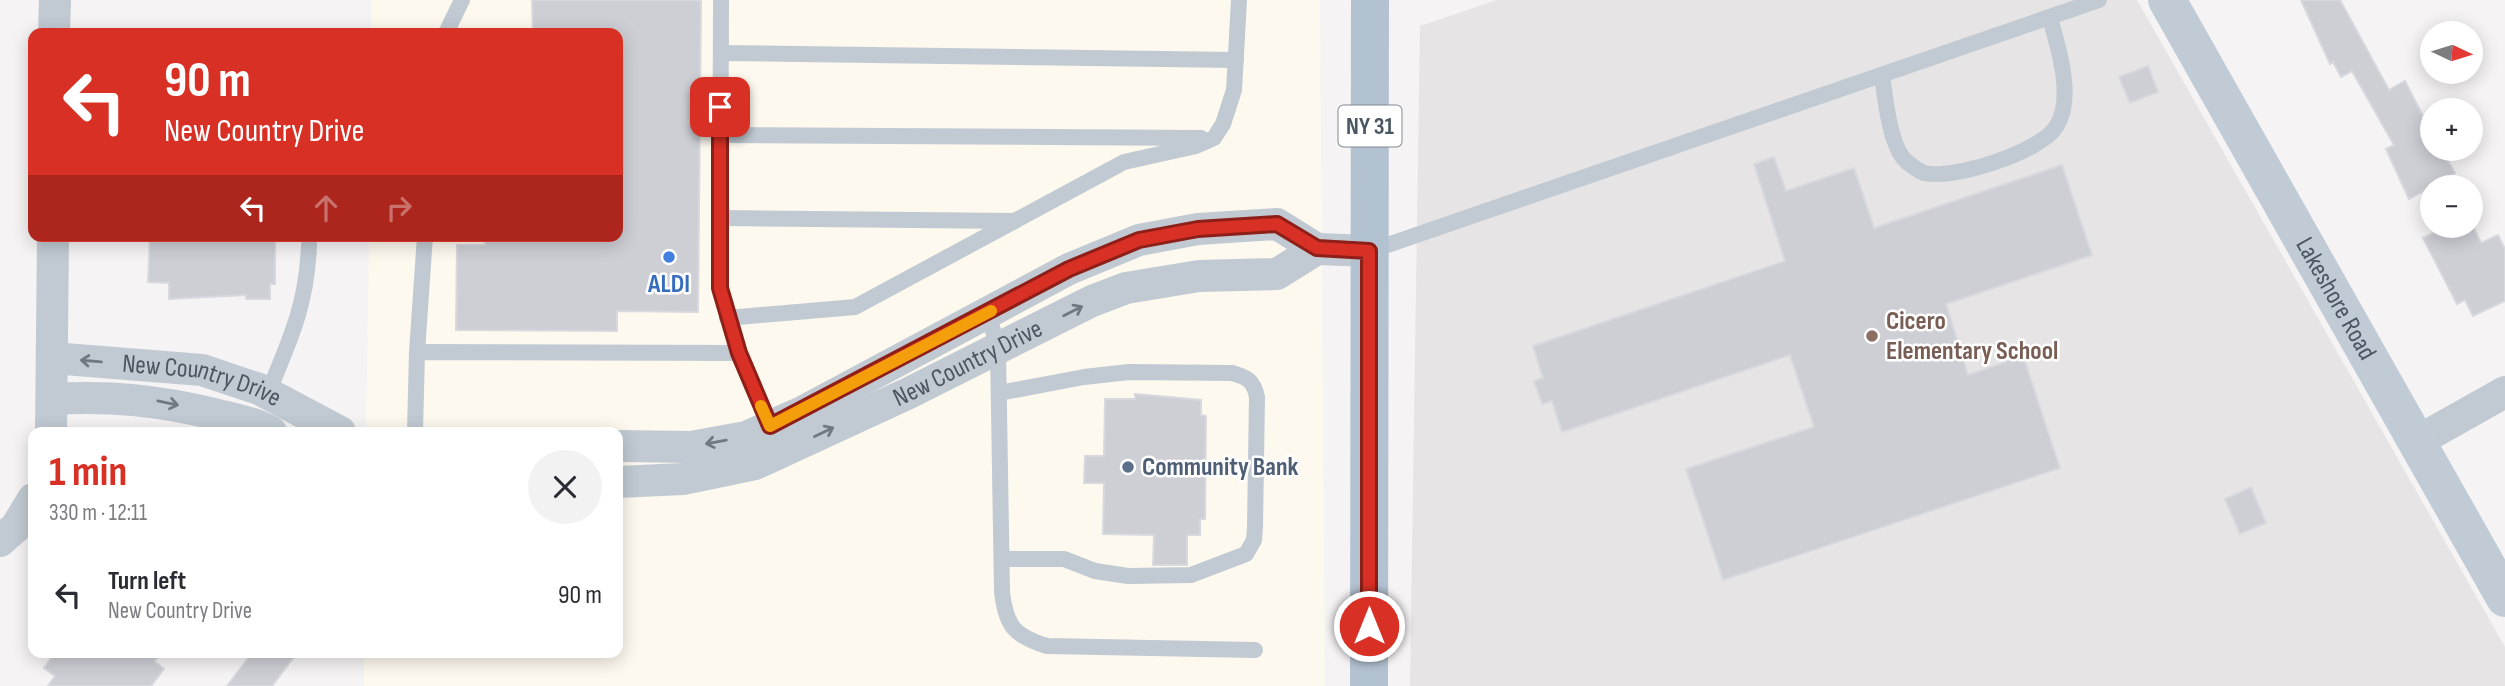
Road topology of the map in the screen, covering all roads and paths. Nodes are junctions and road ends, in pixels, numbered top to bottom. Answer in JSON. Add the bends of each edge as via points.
{"nodes":[{"id":1,"x":55,"y":0,"type":"edge"},
{"id":2,"x":462,"y":0,"type":"edge"},
{"id":3,"x":720,"y":0,"type":"edge"},
{"id":4,"x":1239,"y":0,"type":"edge"},
{"id":5,"x":1370,"y":0,"type":"edge"},
{"id":6,"x":2099,"y":0,"type":"edge"},
{"id":7,"x":2167,"y":0,"type":"edge"},
{"id":8,"x":2050,"y":18,"type":"junction"},
{"id":9,"x":54,"y":28,"type":"edge"},
{"id":10,"x":448,"y":28,"type":"edge"},
{"id":11,"x":720,"y":52,"type":"junction"},
{"id":12,"x":1236,"y":60,"type":"junction"},
{"id":13,"x":1882,"y":75,"type":"junction"},
{"id":14,"x":720,"y":135,"type":"junction"},
{"id":15,"x":1213,"y":138,"type":"junction"},
{"id":16,"x":720,"y":218,"type":"junction"},
{"id":17,"x":1016,"y":221,"type":"junction"},
{"id":18,"x":53,"y":242,"type":"edge"},
{"id":19,"x":425,"y":242,"type":"edge"},
{"id":20,"x":309,"y":245,"type":"dead end"},
{"id":21,"x":1317,"y":248,"type":"junction"},
{"id":22,"x":1369,"y":251,"type":"junction"},
{"id":23,"x":988,"y":313,"type":"junction"},
{"id":24,"x":727,"y":318,"type":"junction"},
{"id":25,"x":998,"y":348,"type":"junction"},
{"id":26,"x":416,"y":352,"type":"junction"},
{"id":27,"x":739,"y":353,"type":"junction"},
{"id":28,"x":52,"y":358,"type":"junction"},
{"id":29,"x":2505,"y":392,"type":"edge"},
{"id":30,"x":268,"y":393,"type":"junction"},
{"id":31,"x":999,"y":393,"type":"junction"},
{"id":32,"x":52,"y":399,"type":"junction"},
{"id":33,"x":51,"y":427,"type":"edge"},
{"id":34,"x":262,"y":427,"type":"edge"},
{"id":35,"x":331,"y":427,"type":"edge"},
{"id":36,"x":415,"y":427,"type":"edge"},
{"id":37,"x":776,"y":439,"type":"junction"},
{"id":38,"x":2416,"y":442,"type":"junction"},
{"id":39,"x":623,"y":446,"type":"edge"},
{"id":40,"x":623,"y":482,"type":"edge"},
{"id":41,"x":28,"y":507,"type":"edge"},
{"id":42,"x":0,"y":541,"type":"edge"},
{"id":43,"x":1002,"y":559,"type":"junction"},
{"id":44,"x":2505,"y":598,"type":"edge"},
{"id":45,"x":1255,"y":650,"type":"dead end"},
{"id":46,"x":1369,"y":686,"type":"edge"}],
"edges":[{"from":1,"to":9,"type":"street"},
{"from":2,"to":10,"type":"lane"},
{"from":3,"to":11,"type":"lane"},
{"from":4,"to":12,"type":"lane"},
{"from":5,"to":22,"type":"main road","number":"NY 31"},
{"from":6,"to":8,"type":"lane"},
{"from":7,"to":38,"type":"street","name":"Lakeshore Road"},
{"from":8,"to":13,"type":"lane"},
{"from":8,"to":13,"type":"lane","via":[[2062,62],[2064,95],[2058,125],[2043,142],[1983,166],[1923,173],[1904,160],[1889,121]]},
{"from":11,"to":12,"type":"lane"},
{"from":11,"to":14,"type":"lane"},
{"from":12,"to":15,"type":"lane","via":[[1234,90],[1223,124]]},
{"from":13,"to":22,"type":"lane"},
{"from":14,"to":15,"type":"lane"},
{"from":14,"to":16,"type":"lane"},
{"from":15,"to":17,"type":"lane","via":[[1124,162]]},
{"from":16,"to":17,"type":"lane"},
{"from":16,"to":24,"type":"lane","via":[[720,288]]},
{"from":17,"to":24,"type":"lane","via":[[855,307]]},
{"from":18,"to":28,"type":"street"},
{"from":19,"to":26,"type":"lane"},
{"from":20,"to":30,"type":"lane","via":[[301,312]]},
{"from":21,"to":22,"type":"street","name":"New Country Drive"},
{"from":21,"to":23,"type":"street","name":"New Country Drive","via":[[1277,224],[1198,229],[1139,240],[1069,269]]},
{"from":25,"to":21,"type":"street","name":"New Country Drive","one_way":true,"via":[[1126,288],[1199,276],[1277,274]]},
{"from":22,"to":46,"type":"main road","number":"NY 31"},
{"from":23,"to":25,"type":"lane"},
{"from":23,"to":37,"type":"street","name":"New Country Drive"},
{"from":24,"to":27,"type":"lane"},
{"from":25,"to":31,"type":"lane"},
{"from":37,"to":25,"type":"street","name":"New Country Drive","one_way":true},
{"from":26,"to":27,"type":"lane"},
{"from":26,"to":36,"type":"lane"},
{"from":27,"to":37,"type":"lane"},
{"from":30,"to":28,"type":"street","name":"New Country Drive","one_way":true,"via":[[202,370]]},
{"from":28,"to":32,"type":"street"},
{"from":29,"to":38,"type":"street"},
{"from":30,"to":35,"type":"street","name":"New Country Drive"},
{"from":31,"to":43,"type":"lane"},
{"from":31,"to":43,"type":"lane","via":[[1129,372],[1232,373],[1255,385],[1257,397],[1254,540],[1246,554],[1191,575],[1128,576],[1095,571],[1064,559]]},
{"from":32,"to":33,"type":"street"},
{"from":32,"to":34,"type":"street","name":"New Country Drive","one_way":true,"via":[[108,396],[161,401]]},
{"from":37,"to":39,"type":"street","name":"New Country Drive","one_way":true},
{"from":37,"to":40,"type":"street","name":"New Country Drive","via":[[755,464],[683,479]]},
{"from":38,"to":44,"type":"street","name":"Lakeshore Road"},
{"from":41,"to":42,"type":"street"},
{"from":43,"to":45,"type":"lane","via":[[1004,613],[1020,638],[1047,646]]}]}
